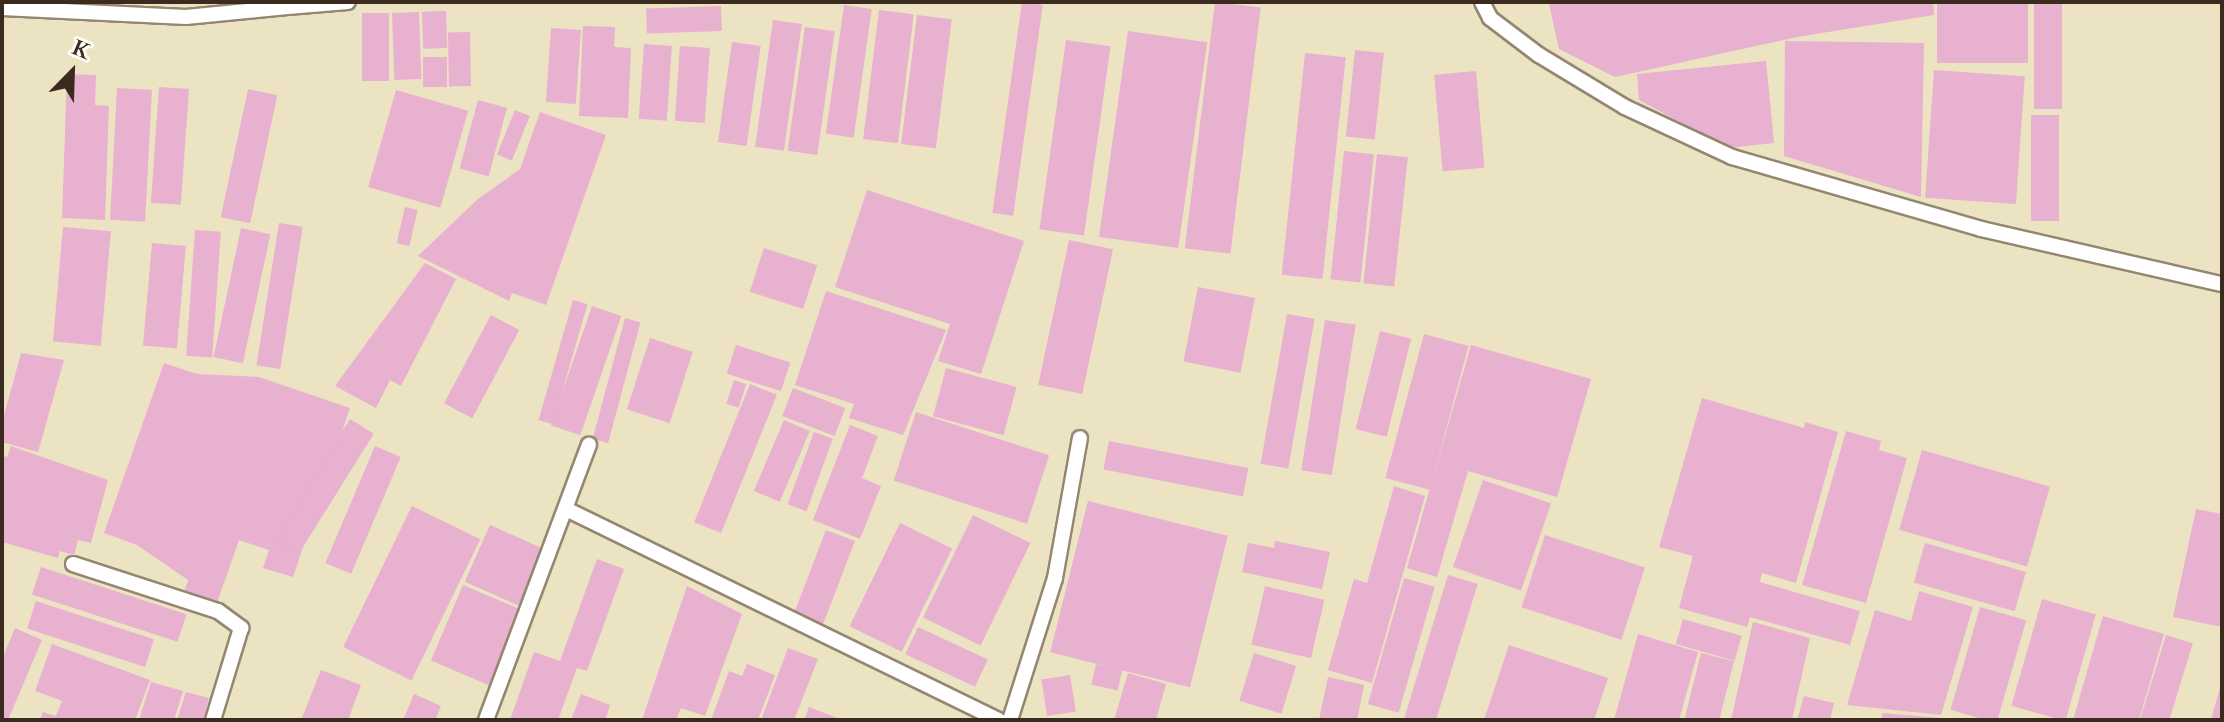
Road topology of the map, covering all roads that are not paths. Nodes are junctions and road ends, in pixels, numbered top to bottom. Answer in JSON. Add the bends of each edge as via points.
{"nodes":[{"id":1,"x":348,"y":2,"type":"edge"},
{"id":2,"x":1482,"y":2,"type":"edge"},
{"id":3,"x":288,"y":5,"type":"edge"},
{"id":4,"x":2,"y":8,"type":"edge"},
{"id":5,"x":2222,"y":284,"type":"edge"},
{"id":6,"x":1080,"y":438,"type":"dead end"},
{"id":7,"x":589,"y":445,"type":"dead end"},
{"id":8,"x":568,"y":510,"type":"junction"},
{"id":9,"x":73,"y":564,"type":"dead end"},
{"id":10,"x":213,"y":720,"type":"edge"},
{"id":11,"x":486,"y":720,"type":"edge"},
{"id":12,"x":998,"y":720,"type":"edge"},
{"id":13,"x":1010,"y":720,"type":"edge"}],
"edges":[{"from":1,"to":3,"type":"street"},
{"from":2,"to":5,"type":"street","via":[[1490,18],[1539,55],[1625,107],[1732,157],[1981,229]]},
{"from":3,"to":4,"type":"street","via":[[186,17]]},
{"from":6,"to":13,"type":"street","via":[[1055,578]]},
{"from":7,"to":8,"type":"street"},
{"from":8,"to":11,"type":"street"},
{"from":8,"to":12,"type":"street"},
{"from":9,"to":10,"type":"street","via":[[218,611],[241,628]]}]}
